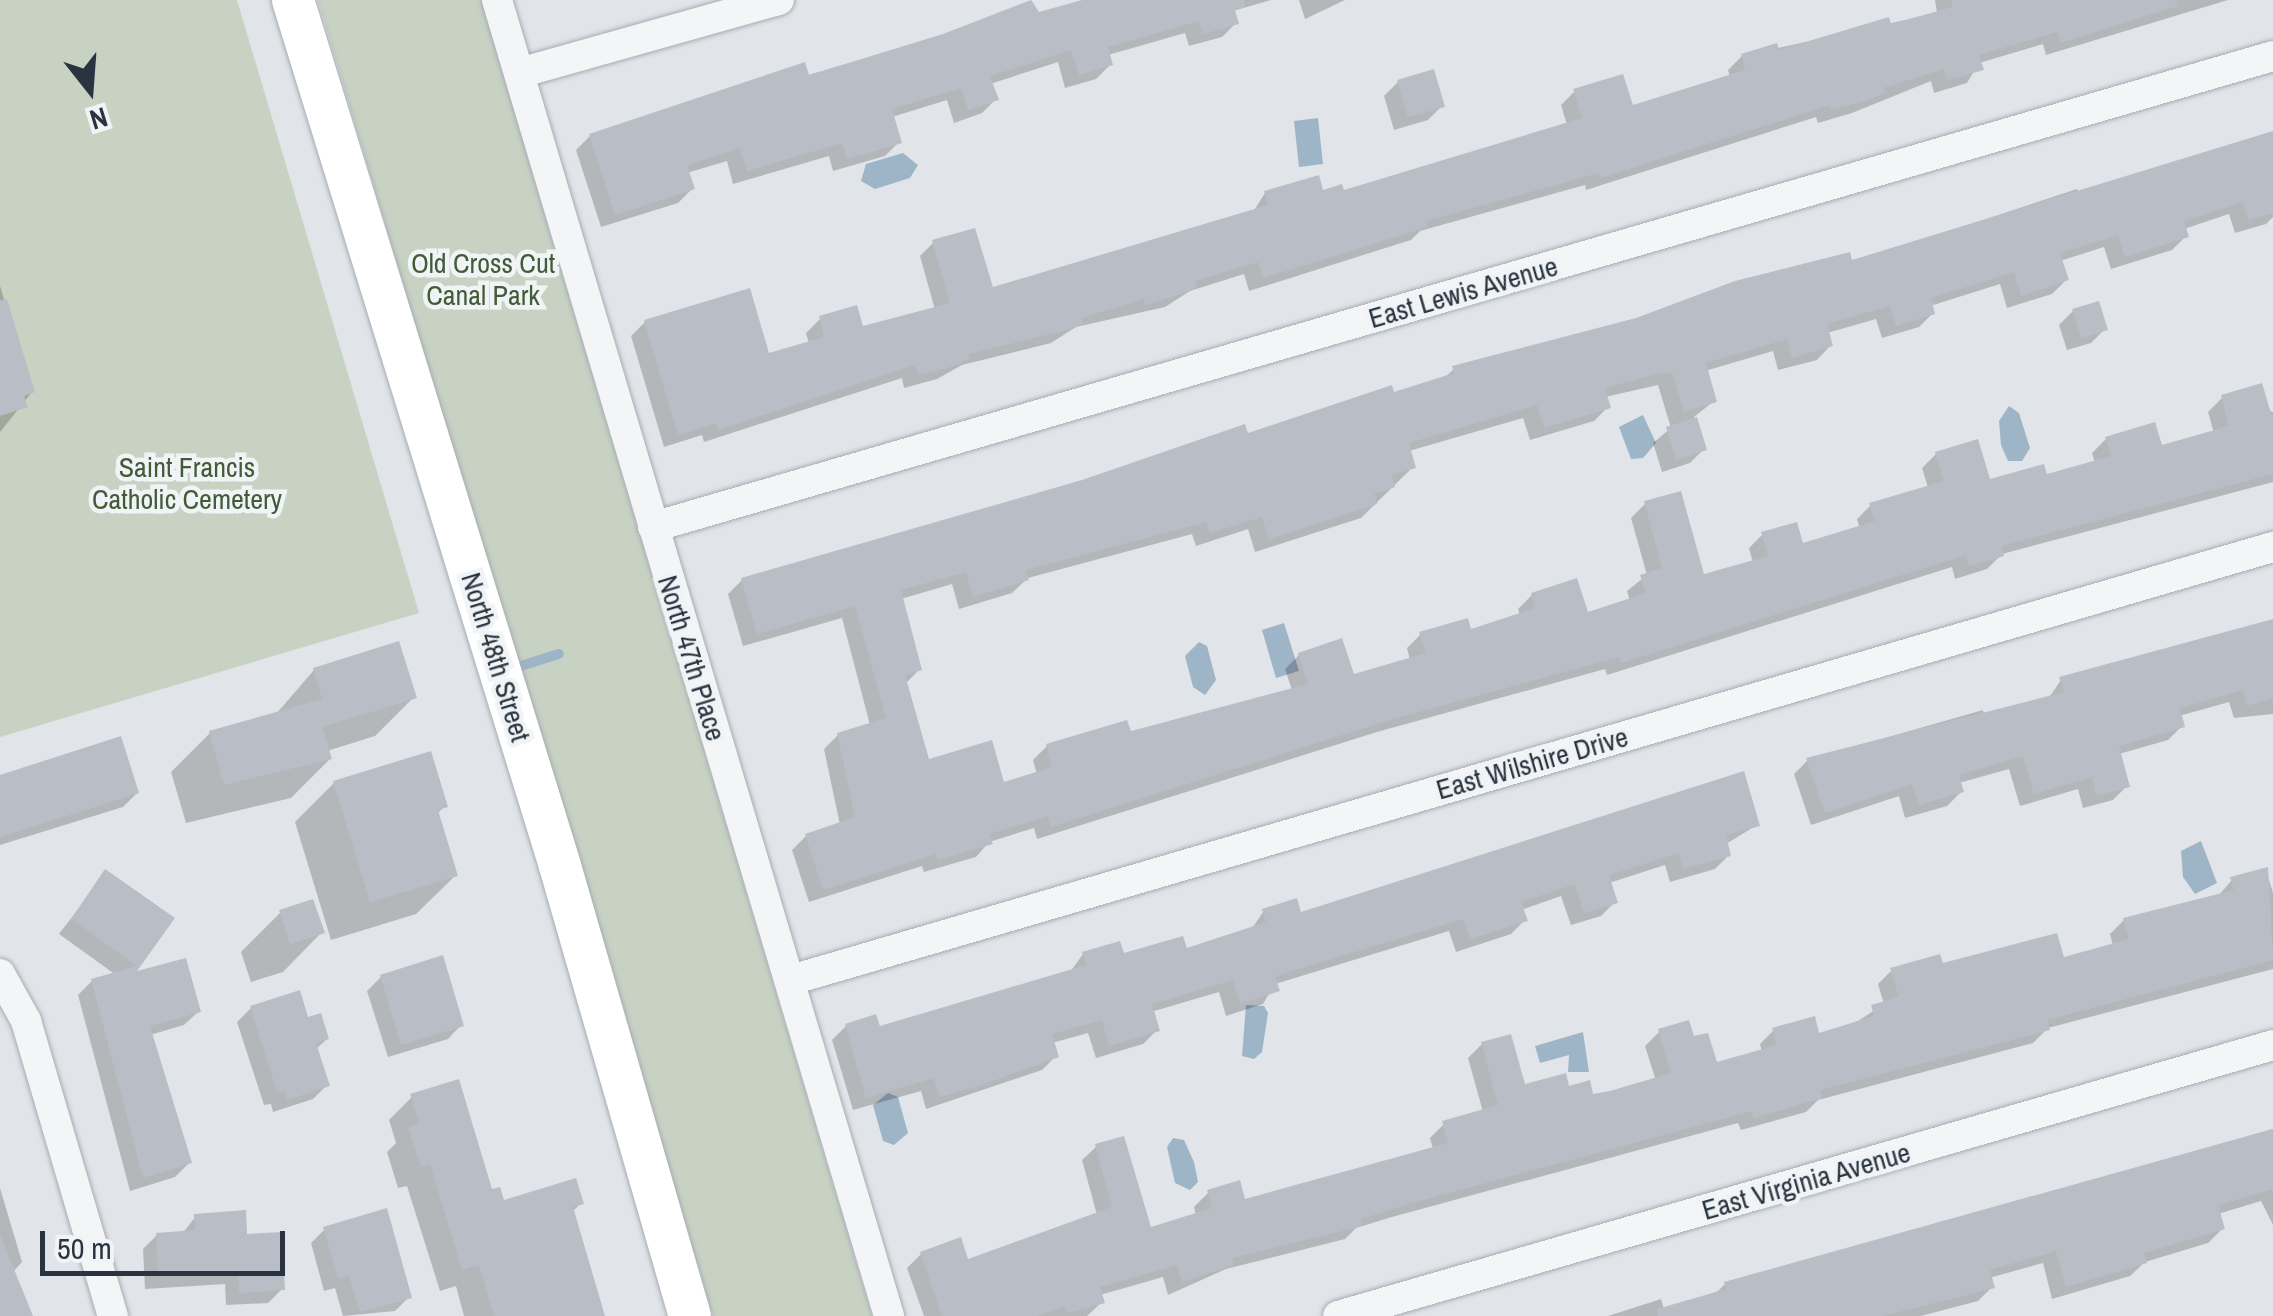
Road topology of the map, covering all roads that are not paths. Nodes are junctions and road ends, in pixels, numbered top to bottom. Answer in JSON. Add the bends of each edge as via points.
{"nodes":[{"id":1,"x":292,"y":0,"type":"edge"},
{"id":2,"x":497,"y":0,"type":"edge"},
{"id":3,"x":779,"y":0,"type":"edge"},
{"id":4,"x":2273,"y":56,"type":"edge"},
{"id":5,"x":519,"y":74,"type":"junction"},
{"id":6,"x":653,"y":527,"type":"junction"},
{"id":7,"x":2273,"y":547,"type":"edge"},
{"id":8,"x":0,"y":974,"type":"edge"},
{"id":9,"x":791,"y":980,"type":"junction"},
{"id":10,"x":2273,"y":1045,"type":"edge"},
{"id":11,"x":113,"y":1316,"type":"edge"},
{"id":12,"x":690,"y":1316,"type":"edge"},
{"id":13,"x":889,"y":1316,"type":"edge"},
{"id":14,"x":1338,"y":1316,"type":"edge"}],
"edges":[{"from":1,"to":12,"type":"street","name":"North 48th Street","via":[[560,866]]},
{"from":2,"to":5,"type":"street","name":"North 47th Place"},
{"from":3,"to":5,"type":"street"},
{"from":4,"to":6,"type":"street","name":"East Lewis Avenue"},
{"from":5,"to":6,"type":"street","name":"North 47th Place"},
{"from":6,"to":9,"type":"street","name":"North 47th Place"},
{"from":7,"to":9,"type":"street","name":"East Wilshire Drive"},
{"from":8,"to":11,"type":"street","via":[[26,1021]]},
{"from":9,"to":13,"type":"street","name":"North 47th Place"},
{"from":10,"to":14,"type":"street","name":"East Virginia Avenue"}]}
